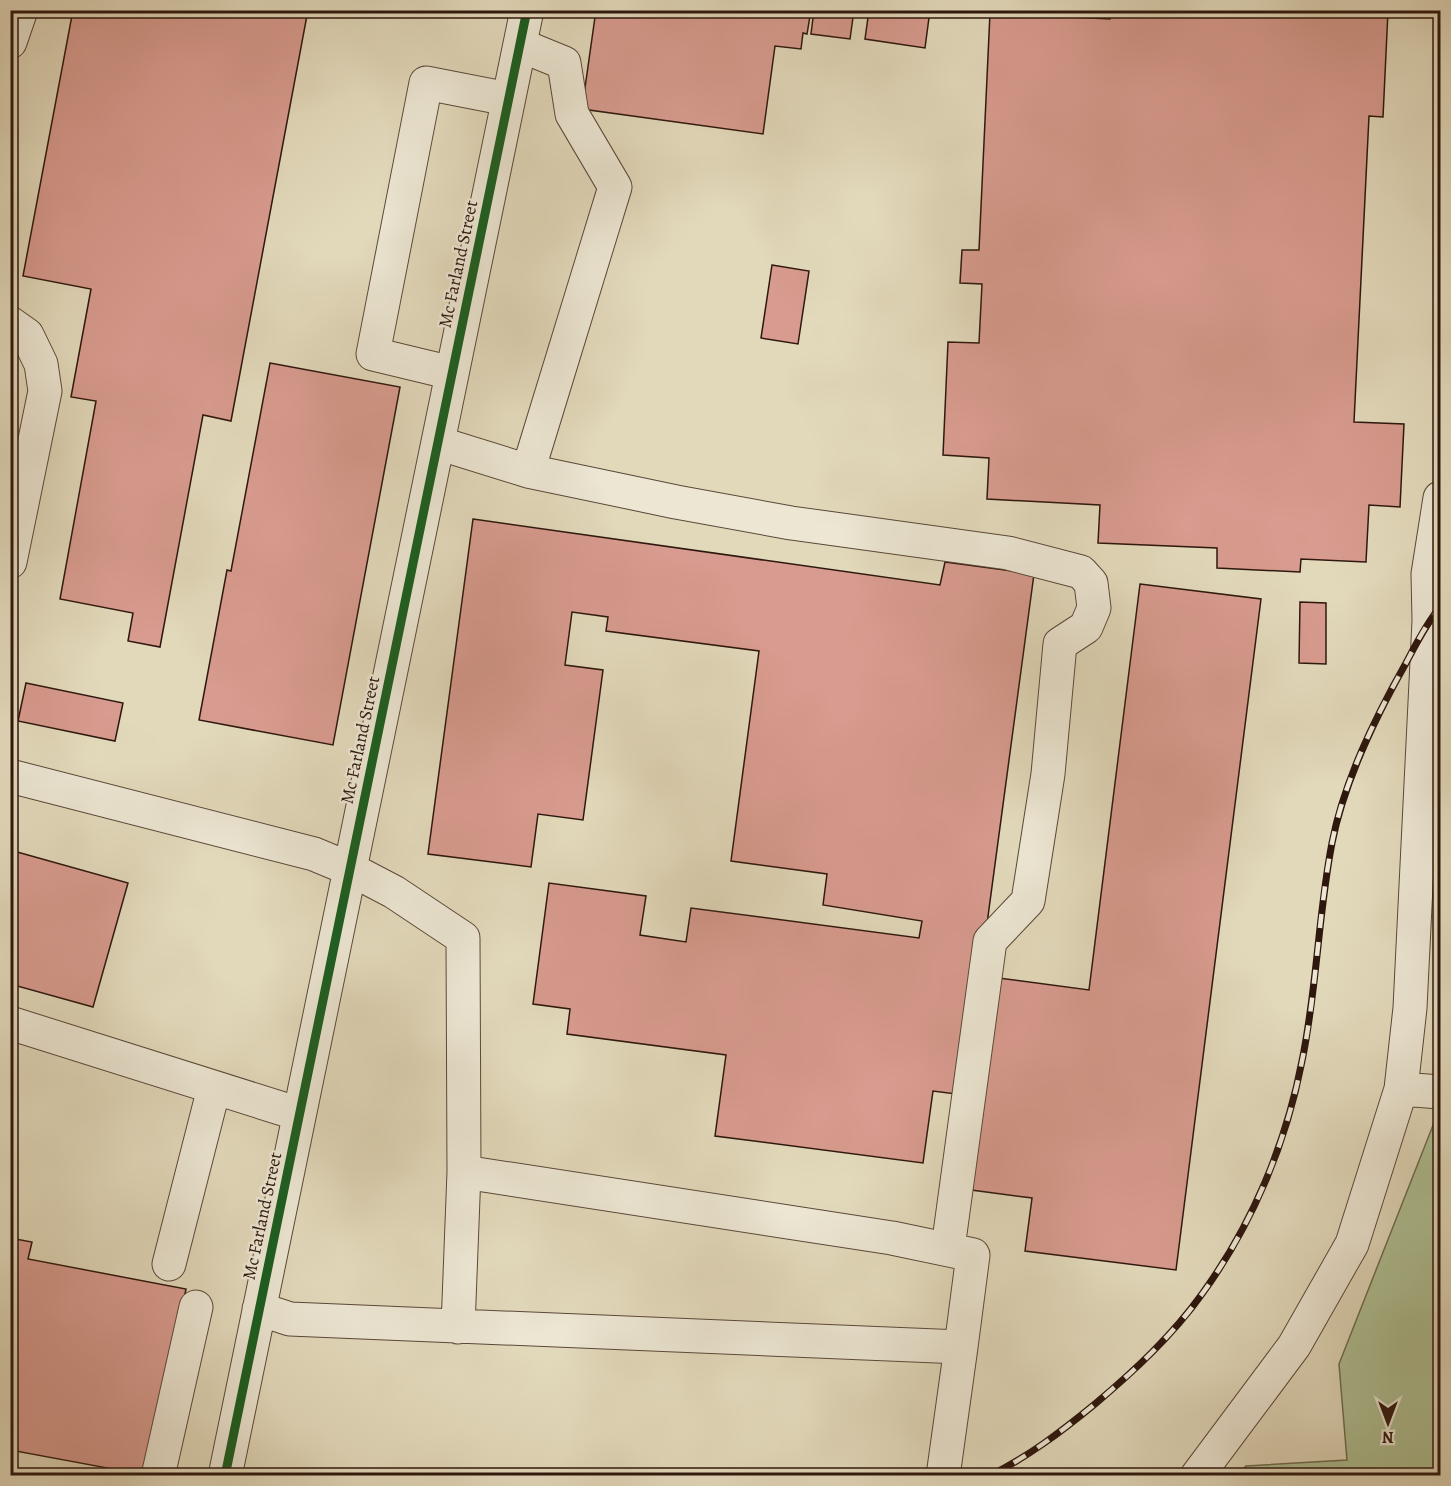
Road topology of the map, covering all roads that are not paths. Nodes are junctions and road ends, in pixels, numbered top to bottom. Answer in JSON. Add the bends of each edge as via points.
{"nodes":[{"id":1,"x":21,"y":10,"type":"edge"},
{"id":2,"x":528,"y":10,"type":"edge"},
{"id":3,"x":10,"y":42,"type":"edge"},
{"id":4,"x":520,"y":45,"type":"junction"},
{"id":5,"x":508,"y":99,"type":"junction"},
{"id":6,"x":10,"y":323,"type":"edge"},
{"id":7,"x":452,"y":373,"type":"junction"},
{"id":8,"x":438,"y":443,"type":"junction"},
{"id":9,"x":528,"y":471,"type":"junction"},
{"id":10,"x":1440,"y":498,"type":"edge"},
{"id":11,"x":10,"y":562,"type":"edge"},
{"id":12,"x":10,"y":776,"type":"edge"},
{"id":13,"x":350,"y":869,"type":"junction"},
{"id":14,"x":10,"y":1023,"type":"edge"},
{"id":15,"x":214,"y":1088,"type":"junction"},
{"id":16,"x":1401,"y":1089,"type":"junction"},
{"id":17,"x":1440,"y":1092,"type":"edge"},
{"id":18,"x":299,"y":1114,"type":"junction"},
{"id":19,"x":464,"y":1172,"type":"junction"},
{"id":20,"x":948,"y":1248,"type":"junction"},
{"id":21,"x":169,"y":1264,"type":"dead end"},
{"id":22,"x":196,"y":1307,"type":"dead end"},
{"id":23,"x":259,"y":1310,"type":"junction"},
{"id":24,"x":458,"y":1327,"type":"junction"},
{"id":25,"x":961,"y":1347,"type":"junction"},
{"id":26,"x":158,"y":1476,"type":"edge"},
{"id":27,"x":225,"y":1476,"type":"edge"},
{"id":28,"x":943,"y":1476,"type":"edge"},
{"id":29,"x":1197,"y":1476,"type":"edge"}],
"edges":[{"from":1,"to":3,"type":"street"},
{"from":2,"to":4,"type":"street","name":"Mc Farland Street"},
{"from":4,"to":5,"type":"street","name":"Mc Farland Street"},
{"from":4,"to":9,"type":"street","via":[[564,63],[572,114],[615,188]]},
{"from":5,"to":7,"type":"street","name":"Mc Farland Street"},
{"from":5,"to":7,"type":"street","via":[[426,83],[373,354]]},
{"from":6,"to":11,"type":"street","via":[[27,334],[41,364],[45,391]]},
{"from":7,"to":8,"type":"street","name":"Mc Farland Street"},
{"from":8,"to":9,"type":"street"},
{"from":8,"to":13,"type":"street","name":"Mc Farland Street"},
{"from":9,"to":20,"type":"street","via":[[790,523],[1008,553],[1081,572],[1091,583],[1094,608],[1086,627],[1060,644],[1048,774],[1028,901],[990,941]]},
{"from":10,"to":16,"type":"street","via":[[1428,574],[1410,1008]]},
{"from":12,"to":13,"type":"street","via":[[314,854]]},
{"from":13,"to":18,"type":"street","name":"Mc Farland Street"},
{"from":13,"to":19,"type":"street","via":[[394,892],[463,938]]},
{"from":14,"to":15,"type":"street"},
{"from":15,"to":18,"type":"street"},
{"from":15,"to":21,"type":"street"},
{"from":16,"to":17,"type":"street"},
{"from":16,"to":29,"type":"street","via":[[1352,1244],[1294,1346]]},
{"from":18,"to":23,"type":"street","name":"Mc Farland Street"},
{"from":19,"to":20,"type":"street"},
{"from":19,"to":24,"type":"street"},
{"from":20,"to":25,"type":"street","via":[[973,1254]]},
{"from":22,"to":26,"type":"street"},
{"from":23,"to":24,"type":"street","via":[[290,1319]]},
{"from":23,"to":27,"type":"street","name":"Mc Farland Street"},
{"from":24,"to":25,"type":"street"},
{"from":25,"to":28,"type":"street"}]}
